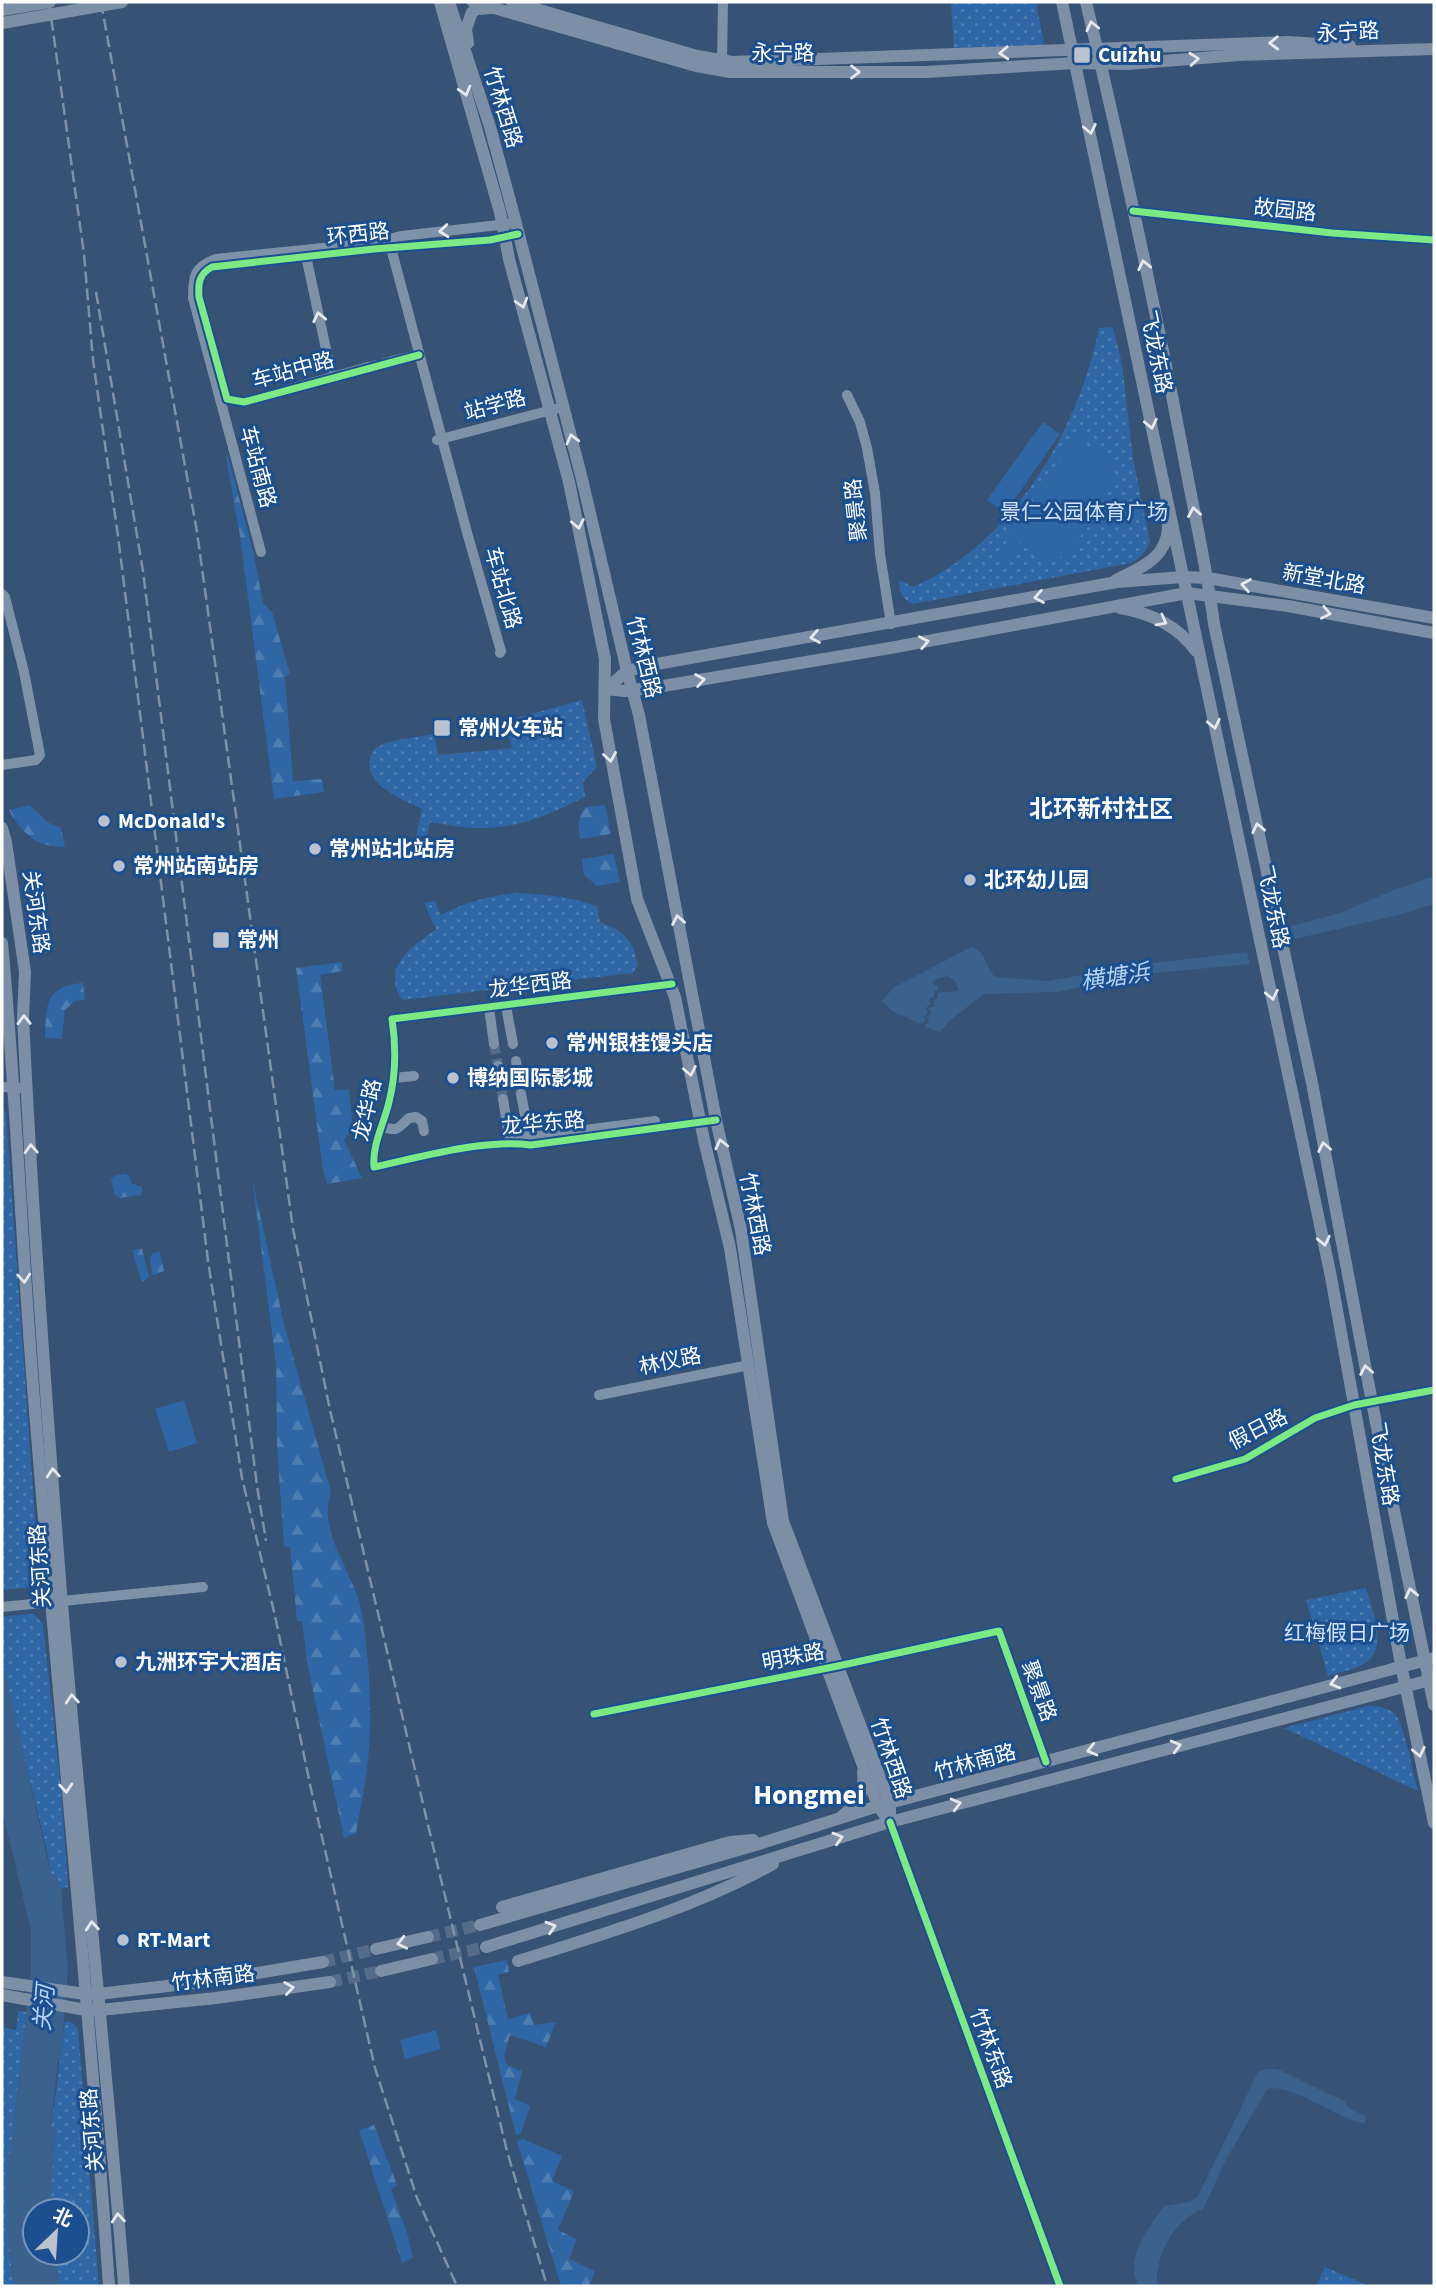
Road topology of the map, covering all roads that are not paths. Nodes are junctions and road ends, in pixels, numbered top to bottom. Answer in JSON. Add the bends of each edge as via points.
{"nodes":[{"id":1,"x":50,"y":2,"type":"edge"},
{"id":2,"x":121,"y":2,"type":"edge"},
{"id":3,"x":440,"y":2,"type":"edge"},
{"id":4,"x":449,"y":2,"type":"edge"},
{"id":5,"x":473,"y":2,"type":"edge"},
{"id":6,"x":723,"y":2,"type":"edge"},
{"id":7,"x":1062,"y":2,"type":"edge"},
{"id":8,"x":1086,"y":2,"type":"edge"},
{"id":9,"x":507,"y":6,"type":"edge"},
{"id":10,"x":2,"y":10,"type":"edge"},
{"id":11,"x":2,"y":23,"type":"edge"},
{"id":12,"x":1073,"y":49,"type":"junction"},
{"id":13,"x":1391,"y":49,"type":"junction"},
{"id":14,"x":1434,"y":49,"type":"edge"},
{"id":15,"x":1098,"y":50,"type":"junction"},
{"id":16,"x":722,"y":60,"type":"junction"},
{"id":17,"x":1075,"y":62,"type":"junction"},
{"id":18,"x":1101,"y":64,"type":"junction"},
{"id":19,"x":474,"y":78,"type":"junction"},
{"id":20,"x":1133,"y":211,"type":"junction"},
{"id":21,"x":510,"y":230,"type":"junction"},
{"id":22,"x":1434,"y":240,"type":"edge"},
{"id":23,"x":387,"y":246,"type":"junction"},
{"id":24,"x":306,"y":257,"type":"junction"},
{"id":25,"x":200,"y":271,"type":"junction"},
{"id":26,"x":416,"y":356,"type":"junction"},
{"id":27,"x":392,"y":361,"type":"tunnel mouth"},
{"id":28,"x":368,"y":367,"type":"tunnel mouth"},
{"id":29,"x":332,"y":377,"type":"junction"},
{"id":30,"x":847,"y":396,"type":"dead end"},
{"id":31,"x":227,"y":400,"type":"joint"},
{"id":32,"x":557,"y":408,"type":"junction"},
{"id":33,"x":439,"y":440,"type":"junction"},
{"id":34,"x":1167,"y":500,"type":"junction"},
{"id":35,"x":261,"y":552,"type":"dead end"},
{"id":36,"x":476,"y":574,"type":"junction"},
{"id":37,"x":1184,"y":577,"type":"junction"},
{"id":38,"x":1208,"y":578,"type":"junction"},
{"id":39,"x":1106,"y":584,"type":"junction"},
{"id":40,"x":1187,"y":593,"type":"junction"},
{"id":41,"x":2,"y":594,"type":"edge"},
{"id":42,"x":1210,"y":595,"type":"junction"},
{"id":43,"x":1112,"y":606,"type":"junction"},
{"id":44,"x":1434,"y":618,"type":"edge"},
{"id":45,"x":891,"y":624,"type":"junction"},
{"id":46,"x":1434,"y":633,"type":"edge"},
{"id":47,"x":1200,"y":657,"type":"junction"},
{"id":48,"x":627,"y":671,"type":"junction"},
{"id":49,"x":606,"y":689,"type":"junction"},
{"id":50,"x":628,"y":690,"type":"junction"},
{"id":51,"x":2,"y":765,"type":"edge"},
{"id":52,"x":2,"y":828,"type":"edge"},
{"id":53,"x":4,"y":842,"type":"edge"},
{"id":54,"x":2,"y":943,"type":"edge"},
{"id":55,"x":672,"y":984,"type":"junction"},
{"id":56,"x":506,"y":1006,"type":"junction"},
{"id":57,"x":489,"y":1008,"type":"junction"},
{"id":58,"x":392,"y":1019,"type":"joint"},
{"id":59,"x":494,"y":1044,"type":"tunnel mouth"},
{"id":60,"x":513,"y":1044,"type":"dead end"},
{"id":61,"x":516,"y":1061,"type":"dead end"},
{"id":62,"x":518,"y":1074,"type":"tunnel mouth"},
{"id":63,"x":414,"y":1076,"type":"dead end"},
{"id":64,"x":393,"y":1078,"type":"junction"},
{"id":65,"x":28,"y":1088,"type":"junction"},
{"id":66,"x":7,"y":1091,"type":"edge"},
{"id":67,"x":521,"y":1094,"type":"tunnel mouth"},
{"id":68,"x":503,"y":1099,"type":"tunnel mouth"},
{"id":69,"x":715,"y":1116,"type":"junction"},
{"id":70,"x":699,"y":1119,"type":"junction"},
{"id":71,"x":380,"y":1127,"type":"junction"},
{"id":72,"x":424,"y":1131,"type":"dead end"},
{"id":73,"x":530,"y":1141,"type":"junction"},
{"id":74,"x":510,"y":1143,"type":"junction"},
{"id":75,"x":373,"y":1167,"type":"joint"},
{"id":76,"x":749,"y":1365,"type":"junction"},
{"id":77,"x":1434,"y":1390,"type":"edge"},
{"id":78,"x":599,"y":1395,"type":"dead end"},
{"id":79,"x":1372,"y":1401,"type":"junction"},
{"id":80,"x":1354,"y":1405,"type":"junction"},
{"id":81,"x":1176,"y":1479,"type":"dead end"},
{"id":82,"x":203,"y":1584,"type":"dead end"},
{"id":83,"x":56,"y":1600,"type":"junction"},
{"id":84,"x":2,"y":1601,"type":"edge"},
{"id":85,"x":2,"y":1607,"type":"edge"},
{"id":86,"x":999,"y":1631,"type":"joint"},
{"id":87,"x":1430,"y":1659,"type":"edge"},
{"id":88,"x":1401,"y":1665,"type":"junction"},
{"id":89,"x":832,"y":1667,"type":"junction"},
{"id":90,"x":1432,"y":1679,"type":"edge"},
{"id":91,"x":1405,"y":1685,"type":"junction"},
{"id":92,"x":1434,"y":1705,"type":"edge"},
{"id":93,"x":594,"y":1714,"type":"dead end"},
{"id":94,"x":1046,"y":1762,"type":"junction"},
{"id":95,"x":863,"y":1765,"type":"junction"},
{"id":96,"x":880,"y":1777,"type":"junction"},
{"id":97,"x":927,"y":1795,"type":"junction"},
{"id":98,"x":884,"y":1805,"type":"junction"},
{"id":99,"x":837,"y":1819,"type":"junction"},
{"id":100,"x":890,"y":1822,"type":"junction"},
{"id":101,"x":1434,"y":1823,"type":"edge"},
{"id":102,"x":785,"y":1836,"type":"junction"},
{"id":103,"x":799,"y":1850,"type":"junction"},
{"id":104,"x":502,"y":1908,"type":"dead end"},
{"id":105,"x":481,"y":1925,"type":"tunnel mouth"},
{"id":106,"x":428,"y":1937,"type":"tunnel mouth"},
{"id":107,"x":486,"y":1947,"type":"tunnel mouth"},
{"id":108,"x":376,"y":1949,"type":"tunnel mouth"},
{"id":109,"x":432,"y":1959,"type":"tunnel mouth"},
{"id":110,"x":518,"y":1961,"type":"dead end"},
{"id":111,"x":323,"y":1962,"type":"tunnel mouth"},
{"id":112,"x":381,"y":1971,"type":"tunnel mouth"},
{"id":113,"x":2,"y":1982,"type":"edge"},
{"id":114,"x":330,"y":1982,"type":"tunnel mouth"},
{"id":115,"x":19,"y":1991,"type":"junction"},
{"id":116,"x":91,"y":1994,"type":"junction"},
{"id":117,"x":2,"y":1995,"type":"edge"},
{"id":118,"x":93,"y":2010,"type":"junction"},
{"id":119,"x":109,"y":2286,"type":"edge"},
{"id":120,"x":124,"y":2286,"type":"edge"},
{"id":121,"x":1060,"y":2286,"type":"edge"}],
"edges":[{"from":1,"to":10,"type":"main road"},
{"from":2,"to":11,"type":"main road"},
{"from":3,"to":21,"type":"main road","name":"竹林西路","one_way":true},
{"from":4,"to":19,"type":"main road","name":"竹林西路"},
{"from":5,"to":9,"type":"main road","name":"永宁路"},
{"from":6,"to":16,"type":"street"},
{"from":7,"to":12,"type":"main road","name":"飞龙东路"},
{"from":15,"to":8,"type":"main road","name":"飞龙东路","one_way":true},
{"from":9,"to":16,"type":"main road","name":"永宁路"},
{"from":9,"to":17,"type":"main road","name":"永宁路","one_way":true,"via":[[696,66],[730,72],[926,72]]},
{"from":9,"to":19,"type":"main road","via":[[478,9],[467,20]]},
{"from":12,"to":15,"type":"main road","name":"永宁路"},
{"from":12,"to":16,"type":"main road","name":"永宁路","one_way":true},
{"from":12,"to":17,"type":"main road","name":"飞龙东路"},
{"from":13,"to":14,"type":"main road"},
{"from":13,"to":15,"type":"main road","name":"永宁路","one_way":true,"via":[[1288,42]]},
{"from":18,"to":13,"type":"main road","name":"永宁路","one_way":true},
{"from":15,"to":18,"type":"main road","name":"飞龙东路"},
{"from":17,"to":18,"type":"main road","name":"永宁路"},
{"from":17,"to":34,"type":"main road","name":"飞龙东路","one_way":true},
{"from":18,"to":20,"type":"main road","name":"飞龙东路"},
{"from":19,"to":21,"type":"main road","name":"竹林西路","via":[[490,127]]},
{"from":20,"to":22,"type":"street","name":"故园路"},
{"from":38,"to":20,"type":"main road","name":"飞龙东路","one_way":true},
{"from":21,"to":23,"type":"street","name":"环西路","via":[[401,236]]},
{"from":21,"to":32,"type":"main road","name":"竹林西路"},
{"from":23,"to":24,"type":"street","name":"环西路"},
{"from":23,"to":25,"type":"street","name":"环西路","via":[[372,243],[216,259]]},
{"from":23,"to":26,"type":"street","name":"车站北路"},
{"from":24,"to":25,"type":"street","name":"环西路"},
{"from":29,"to":24,"type":"street","one_way":true},
{"from":25,"to":31,"type":"street","name":"车站南路","via":[[199,297]]},
{"from":25,"to":35,"type":"street","name":"车站南路","via":[[193,278],[192,298]]},
{"from":26,"to":27,"type":"street"},
{"from":26,"to":33,"type":"street","name":"车站北路"},
{"from":28,"to":29,"type":"street","name":"车站中路"},
{"from":29,"to":31,"type":"street","name":"车站中路","via":[[244,402]]},
{"from":30,"to":45,"type":"street","name":"聚景路","via":[[867,448]]},
{"from":32,"to":33,"type":"street","name":"站学路"},
{"from":48,"to":32,"type":"main road","name":"竹林西路","one_way":true},
{"from":32,"to":49,"type":"main road","name":"竹林西路","one_way":true,"via":[[605,659]]},
{"from":33,"to":36,"type":"street","name":"车站北路"},
{"from":34,"to":37,"type":"main road","name":"飞龙东路"},
{"from":34,"to":39,"type":"main road","via":[[1168,535],[1161,551],[1144,566]]},
{"from":36,"to":36,"type":"street","name":"车站北路","via":[[496,651],[500,653],[501,651]]},
{"from":37,"to":38,"type":"main road","name":"新堂北路"},
{"from":37,"to":39,"type":"main road","name":"新堂北路"},
{"from":37,"to":40,"type":"main road","name":"飞龙东路"},
{"from":38,"to":42,"type":"main road","name":"飞龙东路"},
{"from":44,"to":38,"type":"main road","name":"新堂北路","one_way":true},
{"from":39,"to":45,"type":"main road","one_way":true},
{"from":40,"to":42,"type":"main road","name":"新堂北路"},
{"from":40,"to":43,"type":"main road","name":"新堂北路"},
{"from":40,"to":47,"type":"main road","name":"飞龙东路"},
{"from":41,"to":51,"type":"street","via":[[24,671],[40,755],[36,760]]},
{"from":42,"to":46,"type":"main road","name":"新堂北路","one_way":true},
{"from":79,"to":42,"type":"main road","name":"飞龙东路","one_way":true,"via":[[1312,1083]]},
{"from":43,"to":47,"type":"main road","one_way":true,"via":[[1144,612],[1171,626]]},
{"from":50,"to":43,"type":"main road","name":"新堂北路","one_way":true},
{"from":45,"to":48,"type":"main road","one_way":true},
{"from":47,"to":80,"type":"main road","name":"飞龙东路","one_way":true},
{"from":48,"to":49,"type":"main road"},
{"from":48,"to":50,"type":"main road","name":"竹林西路"},
{"from":49,"to":50,"type":"main road","name":"新堂北路"},
{"from":49,"to":55,"type":"main road","name":"竹林西路","one_way":true,"via":[[604,719],[610,760],[637,899]]},
{"from":69,"to":50,"type":"main road","name":"竹林西路","one_way":true,"via":[[660,820]]},
{"from":52,"to":53,"type":"main road","name":"关河东路"},
{"from":65,"to":53,"type":"main road","name":"关河东路","one_way":true,"via":[[25,972]]},
{"from":54,"to":66,"type":"main road","name":"关河东路"},
{"from":55,"to":56,"type":"street","name":"龙华西路"},
{"from":55,"to":70,"type":"main road","name":"竹林西路","one_way":true},
{"from":56,"to":57,"type":"street","name":"龙华西路"},
{"from":56,"to":60,"type":"street"},
{"from":57,"to":58,"type":"street","name":"龙华西路"},
{"from":57,"to":59,"type":"street"},
{"from":58,"to":64,"type":"street","name":"龙华路"},
{"from":61,"to":62,"type":"street"},
{"from":63,"to":64,"type":"street"},
{"from":64,"to":71,"type":"street","name":"龙华路"},
{"from":65,"to":66,"type":"street"},
{"from":83,"to":65,"type":"main road","name":"关河东路","one_way":true},
{"from":66,"to":83,"type":"main road","name":"关河东路","one_way":true},
{"from":67,"to":73,"type":"street"},
{"from":68,"to":74,"type":"street"},
{"from":69,"to":70,"type":"street","name":"龙华东路"},
{"from":89,"to":69,"type":"main road","name":"竹林西路","one_way":true,"via":[[782,1521],[741,1230]]},
{"from":70,"to":73,"type":"street","name":"龙华东路"},
{"from":70,"to":76,"type":"main road","name":"竹林西路","via":[[730,1248]]},
{"from":71,"to":72,"type":"street","via":[[394,1130],[416,1117]]},
{"from":71,"to":75,"type":"street","name":"龙华路"},
{"from":73,"to":74,"type":"street","name":"龙华东路"},
{"from":74,"to":75,"type":"street","name":"龙华东路"},
{"from":76,"to":78,"type":"street","name":"林仪路"},
{"from":76,"to":89,"type":"main road","name":"竹林西路","via":[[774,1523]]},
{"from":77,"to":79,"type":"street","name":"假日路"},
{"from":79,"to":80,"type":"street","name":"假日路"},
{"from":87,"to":79,"type":"main road","name":"飞龙东路","one_way":true},
{"from":80,"to":81,"type":"street","name":"假日路","via":[[1315,1418],[1245,1459]]},
{"from":80,"to":88,"type":"main road","name":"飞龙东路"},
{"from":82,"to":83,"type":"street"},
{"from":83,"to":84,"type":"street"},
{"from":83,"to":85,"type":"street"},
{"from":83,"to":116,"type":"main road","name":"关河东路"},
{"from":86,"to":89,"type":"street","name":"明珠路"},
{"from":86,"to":94,"type":"street","name":"聚景路"},
{"from":87,"to":88,"type":"main road","name":"竹林南路"},
{"from":87,"to":90,"type":"main road","name":"飞龙东路"},
{"from":88,"to":91,"type":"main road","name":"飞龙东路"},
{"from":88,"to":94,"type":"main road","name":"竹林南路","one_way":true},
{"from":89,"to":93,"type":"street","name":"明珠路"},
{"from":89,"to":95,"type":"main road","name":"竹林西路"},
{"from":89,"to":96,"type":"main road","name":"竹林西路"},
{"from":90,"to":91,"type":"main road","name":"竹林南路"},
{"from":90,"to":92,"type":"main road","name":"飞龙东路"},
{"from":100,"to":91,"type":"main road","name":"竹林南路","one_way":true},
{"from":91,"to":101,"type":"main road","name":"飞龙东路","one_way":true},
{"from":94,"to":97,"type":"main road","name":"竹林南路"},
{"from":95,"to":98,"type":"main road","name":"竹林西路"},
{"from":95,"to":99,"type":"main road","via":[[859,1799]]},
{"from":96,"to":97,"type":"main road","via":[[890,1790],[906,1796]]},
{"from":96,"to":98,"type":"main road","name":"竹林西路"},
{"from":97,"to":98,"type":"main road","name":"竹林南路"},
{"from":98,"to":99,"type":"main road","name":"竹林南路"},
{"from":98,"to":100,"type":"main road","name":"竹林西路"},
{"from":99,"to":102,"type":"main road","name":"竹林南路"},
{"from":103,"to":100,"type":"main road","name":"竹林南路","one_way":true},
{"from":100,"to":121,"type":"street","name":"竹林东路"},
{"from":102,"to":104,"type":"main road","via":[[730,1842]]},
{"from":102,"to":105,"type":"main road","name":"竹林南路"},
{"from":107,"to":103,"type":"main road","name":"竹林南路","one_way":true},
{"from":103,"to":110,"type":"main road","via":[[746,1879],[645,1919]]},
{"from":106,"to":108,"type":"main road","one_way":true},
{"from":109,"to":112,"type":"main road"},
{"from":111,"to":116,"type":"main road","name":"竹林南路","via":[[211,1981]]},
{"from":113,"to":115,"type":"main road"},
{"from":118,"to":114,"type":"main road","name":"竹林南路","one_way":true},
{"from":115,"to":116,"type":"main road","name":"竹林南路"},
{"from":115,"to":117,"type":"main road"},
{"from":115,"to":118,"type":"main road","name":"竹林南路"},
{"from":116,"to":118,"type":"main road","name":"关河东路"},
{"from":118,"to":119,"type":"main road","name":"关河东路"},
{"from":120,"to":118,"type":"main road","name":"关河东路","one_way":true}]}
